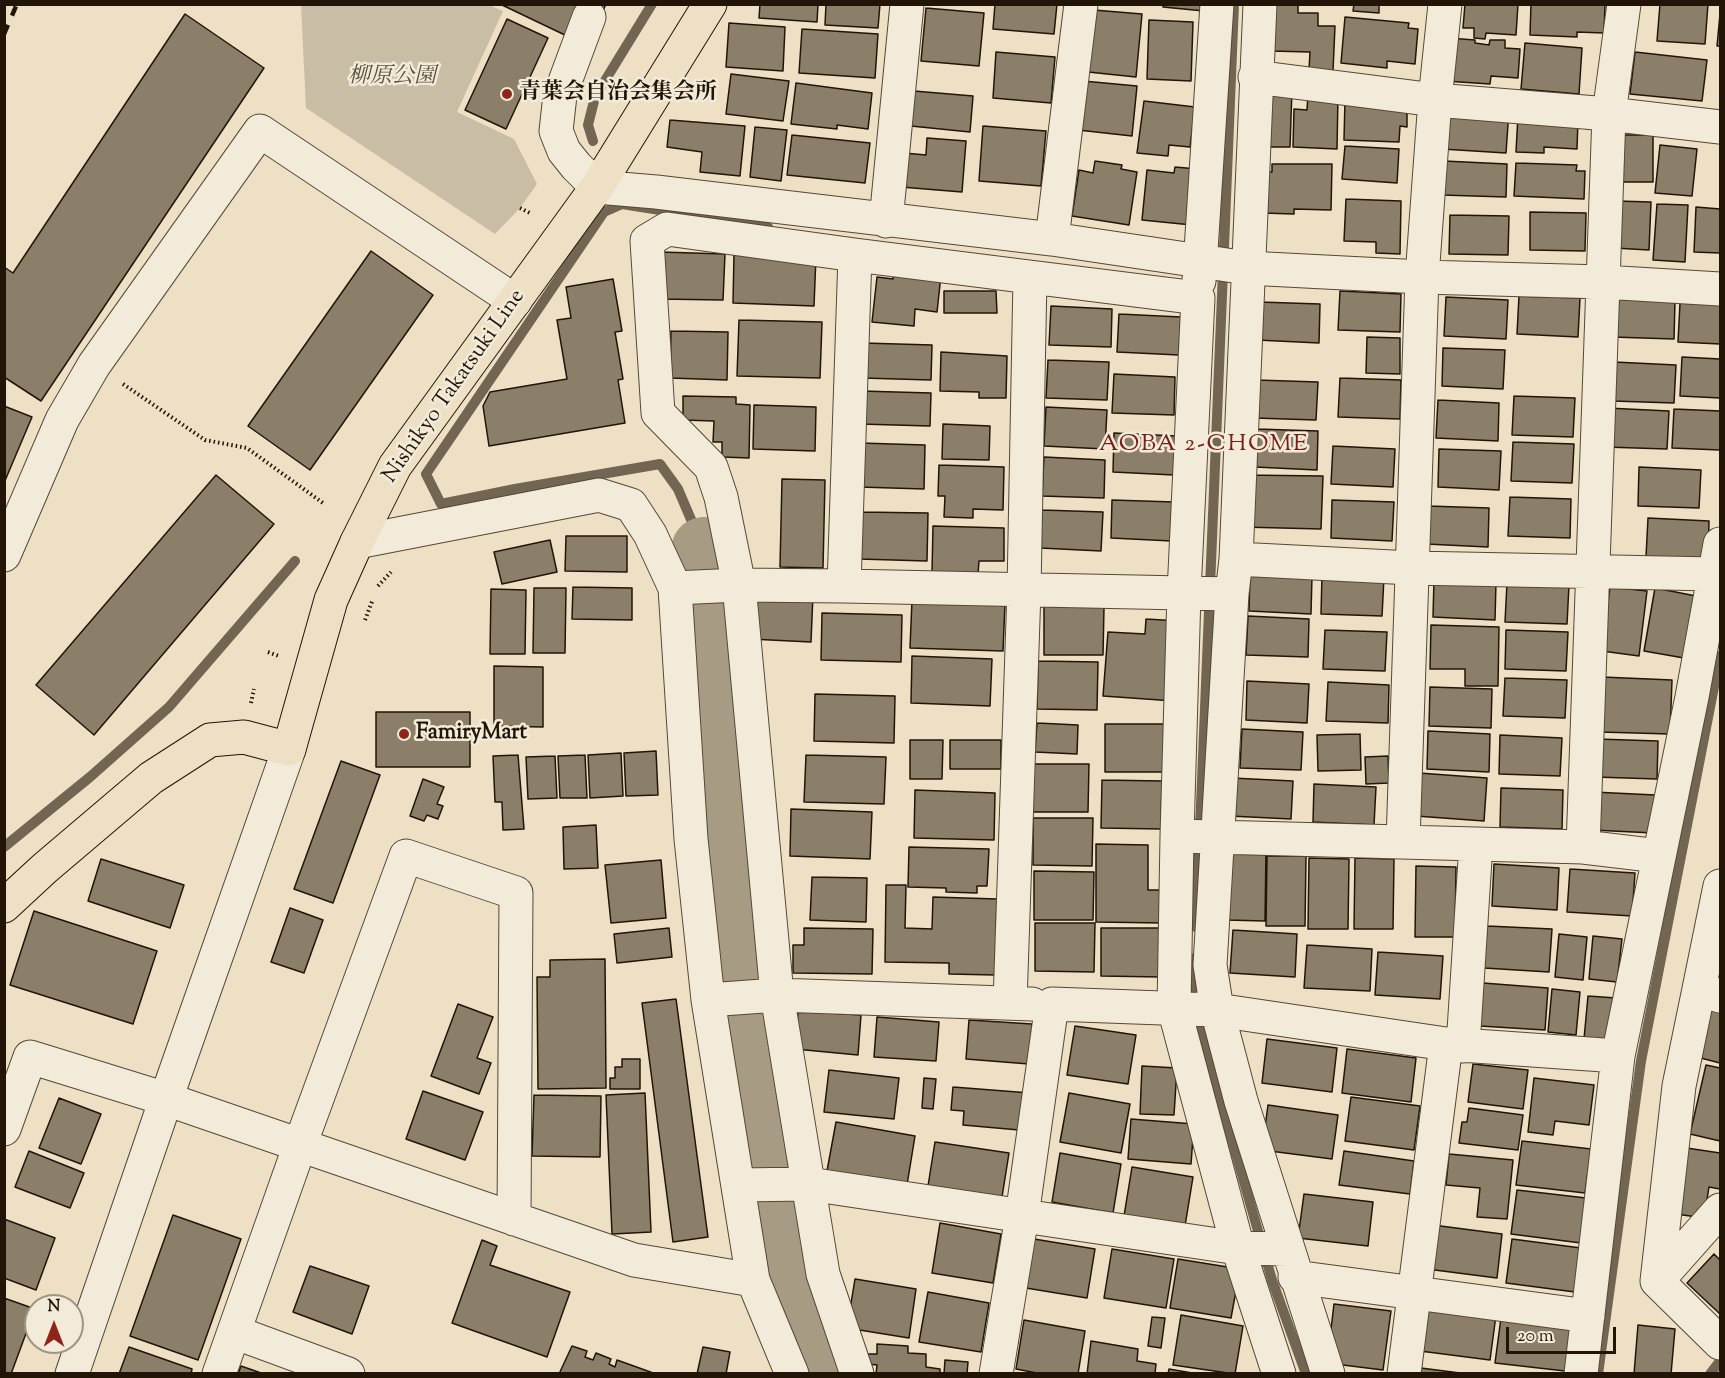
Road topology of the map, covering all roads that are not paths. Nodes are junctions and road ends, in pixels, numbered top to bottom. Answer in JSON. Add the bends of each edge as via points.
{"nodes":[{"id":1,"x":710,"y":4,"type":"edge"},
{"id":2,"x":907,"y":4,"type":"edge"},
{"id":3,"x":1081,"y":4,"type":"edge"},
{"id":4,"x":1217,"y":4,"type":"edge"},
{"id":5,"x":1260,"y":4,"type":"edge"},
{"id":6,"x":1445,"y":4,"type":"edge"},
{"id":7,"x":1624,"y":4,"type":"edge"},
{"id":8,"x":589,"y":17,"type":"dead end"},
{"id":9,"x":1256,"y":77,"type":"junction"},
{"id":10,"x":1435,"y":100,"type":"junction"},
{"id":11,"x":1609,"y":114,"type":"junction"},
{"id":12,"x":1720,"y":127,"type":"edge"},
{"id":13,"x":597,"y":187,"type":"junction"},
{"id":14,"x":886,"y":221,"type":"junction"},
{"id":15,"x":1052,"y":239,"type":"junction"},
{"id":16,"x":855,"y":255,"type":"junction"},
{"id":17,"x":1213,"y":274,"type":"junction"},
{"id":18,"x":1030,"y":277,"type":"junction"},
{"id":19,"x":1422,"y":278,"type":"junction"},
{"id":20,"x":1603,"y":282,"type":"junction"},
{"id":21,"x":1720,"y":289,"type":"edge"},
{"id":22,"x":515,"y":301,"type":"junction"},
{"id":23,"x":357,"y":542,"type":"junction"},
{"id":24,"x":4,"y":555,"type":"edge"},
{"id":25,"x":1236,"y":559,"type":"junction"},
{"id":26,"x":1717,"y":559,"type":"edge"},
{"id":27,"x":1413,"y":568,"type":"junction"},
{"id":28,"x":1593,"y":571,"type":"junction"},
{"id":29,"x":739,"y":585,"type":"junction"},
{"id":30,"x":844,"y":586,"type":"junction"},
{"id":31,"x":675,"y":588,"type":"junction"},
{"id":32,"x":1024,"y":590,"type":"junction"},
{"id":33,"x":1184,"y":593,"type":"junction"},
{"id":34,"x":1232,"y":594,"type":"junction"},
{"id":35,"x":289,"y":749,"type":"junction"},
{"id":36,"x":1177,"y":836,"type":"junction"},
{"id":37,"x":1218,"y":836,"type":"junction"},
{"id":38,"x":1402,"y":842,"type":"junction"},
{"id":39,"x":1476,"y":844,"type":"junction"},
{"id":40,"x":1583,"y":847,"type":"junction"},
{"id":41,"x":1659,"y":856,"type":"junction"},
{"id":42,"x":1720,"y":886,"type":"edge"},
{"id":43,"x":4,"y":906,"type":"edge"},
{"id":44,"x":1710,"y":993,"type":"edge"},
{"id":45,"x":777,"y":995,"type":"junction"},
{"id":46,"x":708,"y":1000,"type":"junction"},
{"id":47,"x":1010,"y":1003,"type":"junction"},
{"id":48,"x":1052,"y":1005,"type":"junction"},
{"id":49,"x":1174,"y":1008,"type":"junction"},
{"id":50,"x":1217,"y":1010,"type":"junction"},
{"id":51,"x":1455,"y":1045,"type":"junction"},
{"id":52,"x":1618,"y":1056,"type":"junction"},
{"id":53,"x":166,"y":1099,"type":"junction"},
{"id":54,"x":4,"y":1129,"type":"edge"},
{"id":55,"x":300,"y":1145,"type":"junction"},
{"id":56,"x":809,"y":1184,"type":"junction"},
{"id":57,"x":738,"y":1185,"type":"junction"},
{"id":58,"x":1720,"y":1210,"type":"edge"},
{"id":59,"x":1022,"y":1216,"type":"junction"},
{"id":60,"x":514,"y":1219,"type":"junction"},
{"id":61,"x":1238,"y":1248,"type":"junction"},
{"id":62,"x":1291,"y":1263,"type":"junction"},
{"id":63,"x":753,"y":1280,"type":"junction"},
{"id":64,"x":1657,"y":1281,"type":"junction"},
{"id":65,"x":1414,"y":1292,"type":"junction"},
{"id":66,"x":1588,"y":1316,"type":"junction"},
{"id":67,"x":234,"y":1332,"type":"junction"},
{"id":68,"x":1720,"y":1342,"type":"edge"},
{"id":69,"x":72,"y":1374,"type":"edge"},
{"id":70,"x":219,"y":1374,"type":"edge"},
{"id":71,"x":348,"y":1374,"type":"edge"},
{"id":72,"x":792,"y":1374,"type":"edge"},
{"id":73,"x":857,"y":1374,"type":"edge"},
{"id":74,"x":996,"y":1374,"type":"edge"},
{"id":75,"x":1279,"y":1374,"type":"edge"},
{"id":76,"x":1328,"y":1374,"type":"edge"},
{"id":77,"x":1404,"y":1374,"type":"edge"},
{"id":78,"x":1581,"y":1374,"type":"edge"}],
"edges":[{"from":1,"to":13,"type":"main road","name":"Nishikyo Takatsuki Line"},
{"from":2,"to":14,"type":"street"},
{"from":3,"to":15,"type":"street"},
{"from":4,"to":17,"type":"street"},
{"from":5,"to":9,"type":"street"},
{"from":6,"to":10,"type":"street"},
{"from":7,"to":11,"type":"street"},
{"from":8,"to":13,"type":"street","via":[[560,95],[556,131],[564,151]]},
{"from":9,"to":10,"type":"street"},
{"from":9,"to":17,"type":"street"},
{"from":10,"to":11,"type":"street"},
{"from":10,"to":19,"type":"street"},
{"from":11,"to":12,"type":"street"},
{"from":11,"to":20,"type":"street"},
{"from":13,"to":14,"type":"street"},
{"from":13,"to":22,"type":"main road","name":"Nishikyo Takatsuki Line"},
{"from":14,"to":15,"type":"street"},
{"from":15,"to":17,"type":"street"},
{"from":16,"to":18,"type":"street"},
{"from":16,"to":29,"type":"street","via":[[667,229],[647,241],[658,413],[711,467]]},
{"from":16,"to":30,"type":"street"},
{"from":17,"to":18,"type":"street"},
{"from":17,"to":19,"type":"street"},
{"from":17,"to":25,"type":"street"},
{"from":17,"to":33,"type":"street"},
{"from":18,"to":32,"type":"street"},
{"from":19,"to":20,"type":"street"},
{"from":19,"to":27,"type":"street"},
{"from":20,"to":21,"type":"street"},
{"from":20,"to":28,"type":"street"},
{"from":22,"to":23,"type":"main road","name":"Nishikyo Takatsuki Line","via":[[395,466]]},
{"from":22,"to":24,"type":"street","via":[[260,131],[94,364],[62,420]]},
{"from":23,"to":31,"type":"street","via":[[599,495],[631,505],[650,534]]},
{"from":23,"to":35,"type":"main road","name":"Nishikyo Takatsuki Line","via":[[331,600]]},
{"from":25,"to":27,"type":"street"},
{"from":25,"to":34,"type":"street"},
{"from":26,"to":28,"type":"street"},
{"from":26,"to":41,"type":"street"},
{"from":27,"to":28,"type":"street"},
{"from":27,"to":38,"type":"street"},
{"from":28,"to":40,"type":"street"},
{"from":29,"to":30,"type":"street"},
{"from":29,"to":31,"type":"street"},
{"from":29,"to":45,"type":"street"},
{"from":30,"to":32,"type":"street"},
{"from":31,"to":46,"type":"street","via":[[691,839]]},
{"from":32,"to":33,"type":"street"},
{"from":32,"to":47,"type":"street"},
{"from":33,"to":34,"type":"street"},
{"from":33,"to":36,"type":"street"},
{"from":34,"to":37,"type":"street"},
{"from":35,"to":43,"type":"main road","via":[[244,736],[210,740],[151,778]]},
{"from":35,"to":53,"type":"street"},
{"from":36,"to":37,"type":"street"},
{"from":36,"to":49,"type":"street"},
{"from":37,"to":38,"type":"street"},
{"from":37,"to":50,"type":"street","via":[[1210,965]]},
{"from":38,"to":39,"type":"street"},
{"from":39,"to":40,"type":"street"},
{"from":39,"to":51,"type":"street"},
{"from":40,"to":41,"type":"street"},
{"from":41,"to":52,"type":"street"},
{"from":42,"to":44,"type":"street"},
{"from":44,"to":64,"type":"street","via":[[1679,1086]]},
{"from":45,"to":46,"type":"street"},
{"from":45,"to":47,"type":"street"},
{"from":45,"to":56,"type":"street"},
{"from":46,"to":57,"type":"street"},
{"from":47,"to":48,"type":"street"},
{"from":48,"to":49,"type":"street"},
{"from":48,"to":59,"type":"street"},
{"from":49,"to":50,"type":"street"},
{"from":49,"to":61,"type":"street"},
{"from":50,"to":51,"type":"street"},
{"from":50,"to":62,"type":"street"},
{"from":51,"to":52,"type":"street"},
{"from":51,"to":65,"type":"street"},
{"from":52,"to":66,"type":"street"},
{"from":53,"to":54,"type":"street","via":[[30,1056]]},
{"from":53,"to":55,"type":"street"},
{"from":53,"to":69,"type":"street"},
{"from":55,"to":60,"type":"street"},
{"from":55,"to":60,"type":"street","via":[[406,856],[494,885],[516,893]]},
{"from":55,"to":67,"type":"street"},
{"from":56,"to":57,"type":"street"},
{"from":56,"to":59,"type":"street"},
{"from":56,"to":73,"type":"street","via":[[823,1274]]},
{"from":57,"to":63,"type":"street"},
{"from":58,"to":64,"type":"street"},
{"from":59,"to":61,"type":"street"},
{"from":59,"to":74,"type":"street"},
{"from":60,"to":63,"type":"street","via":[[634,1260]]},
{"from":61,"to":62,"type":"street"},
{"from":61,"to":75,"type":"street"},
{"from":62,"to":65,"type":"street"},
{"from":62,"to":76,"type":"street"},
{"from":63,"to":72,"type":"street"},
{"from":64,"to":68,"type":"street"},
{"from":65,"to":66,"type":"street"},
{"from":65,"to":77,"type":"street"},
{"from":66,"to":78,"type":"street"},
{"from":67,"to":70,"type":"street"},
{"from":67,"to":71,"type":"street"}]}
